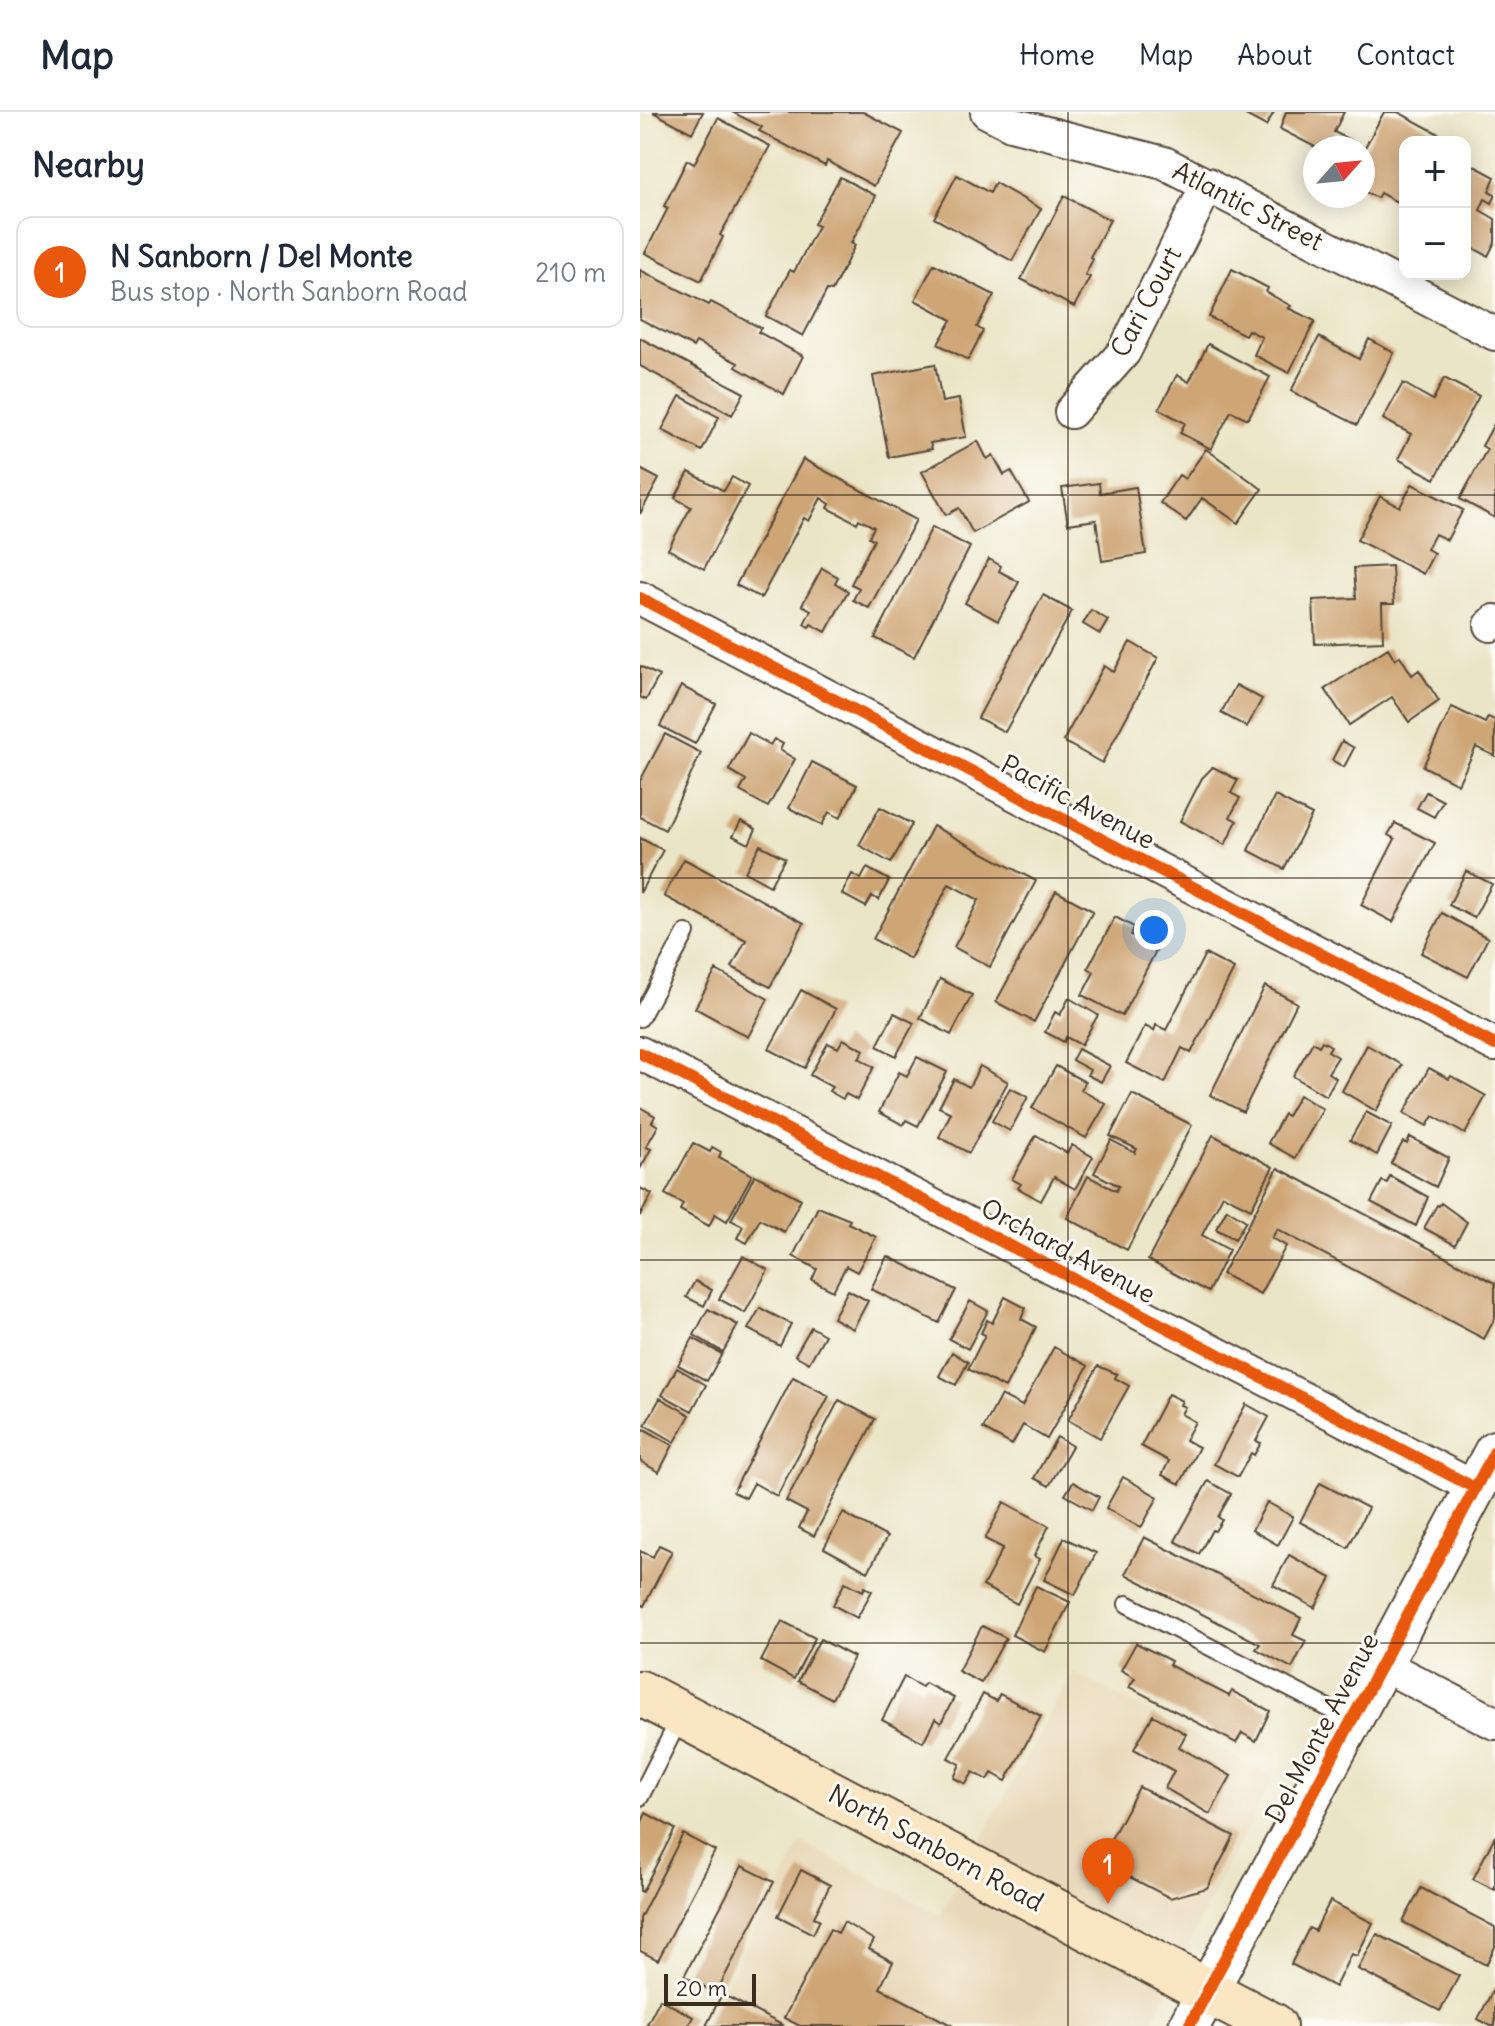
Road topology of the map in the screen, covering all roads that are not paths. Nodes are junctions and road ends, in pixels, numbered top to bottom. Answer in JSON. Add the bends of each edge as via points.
{"nodes":[{"id":1,"x":987,"y":112,"type":"edge"},
{"id":2,"x":1208,"y":184,"type":"junction"},
{"id":3,"x":1495,"y":334,"type":"edge"},
{"id":4,"x":1071,"y":412,"type":"dead end"},
{"id":5,"x":640,"y":598,"type":"edge"},
{"id":6,"x":686,"y":933,"type":"dead end"},
{"id":7,"x":640,"y":1018,"type":"edge"},
{"id":8,"x":1495,"y":1045,"type":"edge"},
{"id":9,"x":640,"y":1053,"type":"edge"},
{"id":10,"x":1495,"y":1451,"type":"edge"},
{"id":11,"x":1475,"y":1488,"type":"junction"},
{"id":12,"x":1127,"y":1604,"type":"dead end"},
{"id":13,"x":1381,"y":1664,"type":"junction"},
{"id":14,"x":640,"y":1693,"type":"edge"},
{"id":15,"x":682,"y":1715,"type":"junction"},
{"id":16,"x":1351,"y":1720,"type":"junction"},
{"id":17,"x":1495,"y":1723,"type":"edge"},
{"id":18,"x":640,"y":1797,"type":"edge"},
{"id":19,"x":1198,"y":2008,"type":"edge"},
{"id":20,"x":1274,"y":2026,"type":"edge"}],
"edges":[{"from":1,"to":2,"type":"street","name":"Atlantic Street","via":[[1011,124],[1164,163]]},
{"from":2,"to":3,"type":"street","name":"Atlantic Street"},
{"from":2,"to":4,"type":"street","name":"Cari Court","via":[[1124,352]]},
{"from":5,"to":8,"type":"street","name":"Pacific Avenue"},
{"from":6,"to":7,"type":"lane"},
{"from":9,"to":11,"type":"street","name":"Orchard Avenue"},
{"from":10,"to":11,"type":"street","name":"Del Monte Avenue"},
{"from":11,"to":13,"type":"street","name":"Del Monte Avenue"},
{"from":12,"to":16,"type":"lane"},
{"from":13,"to":16,"type":"street","name":"Del Monte Avenue"},
{"from":13,"to":17,"type":"street"},
{"from":14,"to":15,"type":"main road","name":"North Sanborn Road"},
{"from":15,"to":18,"type":"lane"},
{"from":15,"to":19,"type":"main road","name":"North Sanborn Road"},
{"from":16,"to":19,"type":"street","name":"Del Monte Avenue"},
{"from":19,"to":20,"type":"main road","name":"North Sanborn Road"}]}
